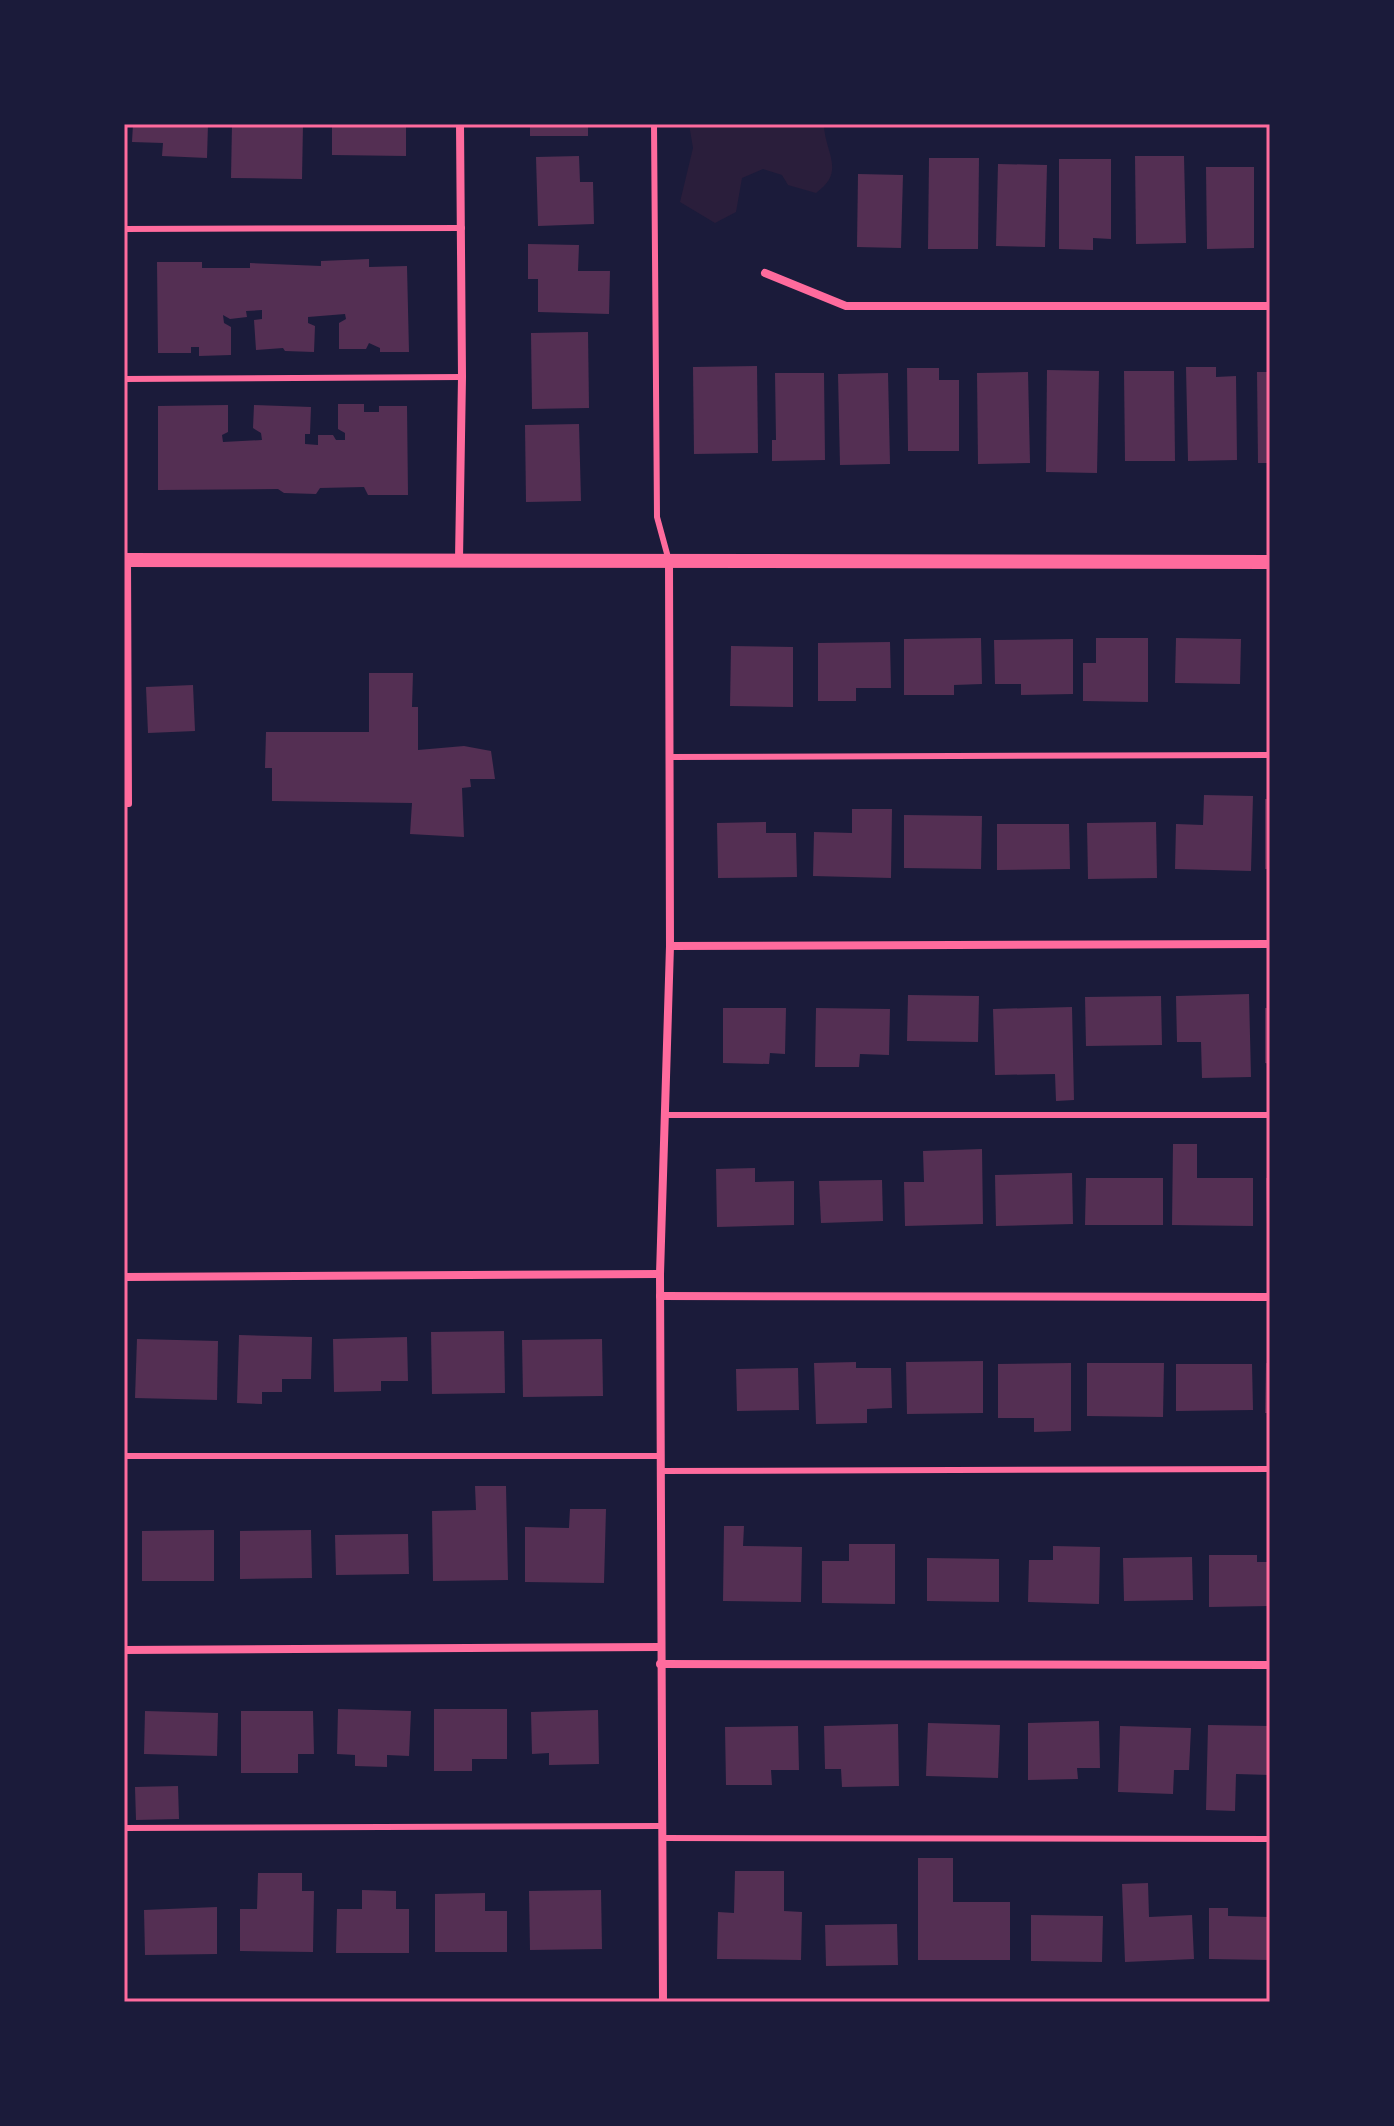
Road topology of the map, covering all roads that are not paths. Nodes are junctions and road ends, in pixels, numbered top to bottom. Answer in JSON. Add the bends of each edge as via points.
{"nodes":[{"id":1,"x":460,"y":124,"type":"edge"},
{"id":2,"x":654,"y":124,"type":"edge"},
{"id":3,"x":462,"y":228,"type":"junction"},
{"id":4,"x":124,"y":229,"type":"edge"},
{"id":5,"x":765,"y":273,"type":"dead end"},
{"id":6,"x":1270,"y":306,"type":"edge"},
{"id":7,"x":462,"y":377,"type":"junction"},
{"id":8,"x":124,"y":379,"type":"edge"},
{"id":9,"x":459,"y":559,"type":"junction"},
{"id":10,"x":126,"y":560,"type":"edge"},
{"id":11,"x":669,"y":561,"type":"junction"},
{"id":12,"x":1270,"y":562,"type":"edge"},
{"id":13,"x":126,"y":657,"type":"edge"},
{"id":14,"x":1270,"y":755,"type":"edge"},
{"id":15,"x":669,"y":757,"type":"junction"},
{"id":16,"x":124,"y":804,"type":"edge"},
{"id":17,"x":1270,"y":944,"type":"edge"},
{"id":18,"x":670,"y":946,"type":"junction"},
{"id":19,"x":665,"y":1115,"type":"junction"},
{"id":20,"x":1270,"y":1115,"type":"edge"},
{"id":21,"x":660,"y":1274,"type":"junction"},
{"id":22,"x":124,"y":1277,"type":"edge"},
{"id":23,"x":660,"y":1296,"type":"junction"},
{"id":24,"x":1270,"y":1297,"type":"edge"},
{"id":25,"x":124,"y":1456,"type":"edge"},
{"id":26,"x":660,"y":1456,"type":"junction"},
{"id":27,"x":1270,"y":1469,"type":"edge"},
{"id":28,"x":660,"y":1471,"type":"junction"},
{"id":29,"x":660,"y":1647,"type":"junction"},
{"id":30,"x":124,"y":1650,"type":"edge"},
{"id":31,"x":660,"y":1664,"type":"junction"},
{"id":32,"x":1270,"y":1665,"type":"edge"},
{"id":33,"x":661,"y":1826,"type":"junction"},
{"id":34,"x":124,"y":1828,"type":"edge"},
{"id":35,"x":661,"y":1838,"type":"junction"},
{"id":36,"x":1270,"y":1839,"type":"edge"},
{"id":37,"x":663,"y":2002,"type":"edge"}],
"edges":[{"from":1,"to":3,"type":"street"},
{"from":2,"to":11,"type":"lane","via":[[657,517]]},
{"from":3,"to":4,"type":"lane"},
{"from":3,"to":7,"type":"street"},
{"from":5,"to":6,"type":"street","via":[[846,306]]},
{"from":7,"to":8,"type":"lane"},
{"from":7,"to":9,"type":"street"},
{"from":9,"to":10,"type":"street"},
{"from":9,"to":11,"type":"street"},
{"from":10,"to":13,"type":"lane"},
{"from":11,"to":12,"type":"street"},
{"from":11,"to":15,"type":"street"},
{"from":13,"to":16,"type":"lane","via":[[129,804]]},
{"from":14,"to":15,"type":"lane"},
{"from":15,"to":18,"type":"street"},
{"from":17,"to":18,"type":"street"},
{"from":18,"to":19,"type":"street"},
{"from":19,"to":20,"type":"lane"},
{"from":19,"to":21,"type":"street"},
{"from":21,"to":22,"type":"street"},
{"from":21,"to":23,"type":"street"},
{"from":23,"to":24,"type":"street"},
{"from":23,"to":26,"type":"street"},
{"from":25,"to":26,"type":"lane"},
{"from":26,"to":28,"type":"street"},
{"from":27,"to":28,"type":"lane"},
{"from":28,"to":29,"type":"street"},
{"from":29,"to":30,"type":"street"},
{"from":29,"to":31,"type":"street"},
{"from":31,"to":32,"type":"street"},
{"from":31,"to":33,"type":"street"},
{"from":33,"to":34,"type":"lane"},
{"from":33,"to":35,"type":"street"},
{"from":35,"to":36,"type":"lane"},
{"from":35,"to":37,"type":"street"}]}
